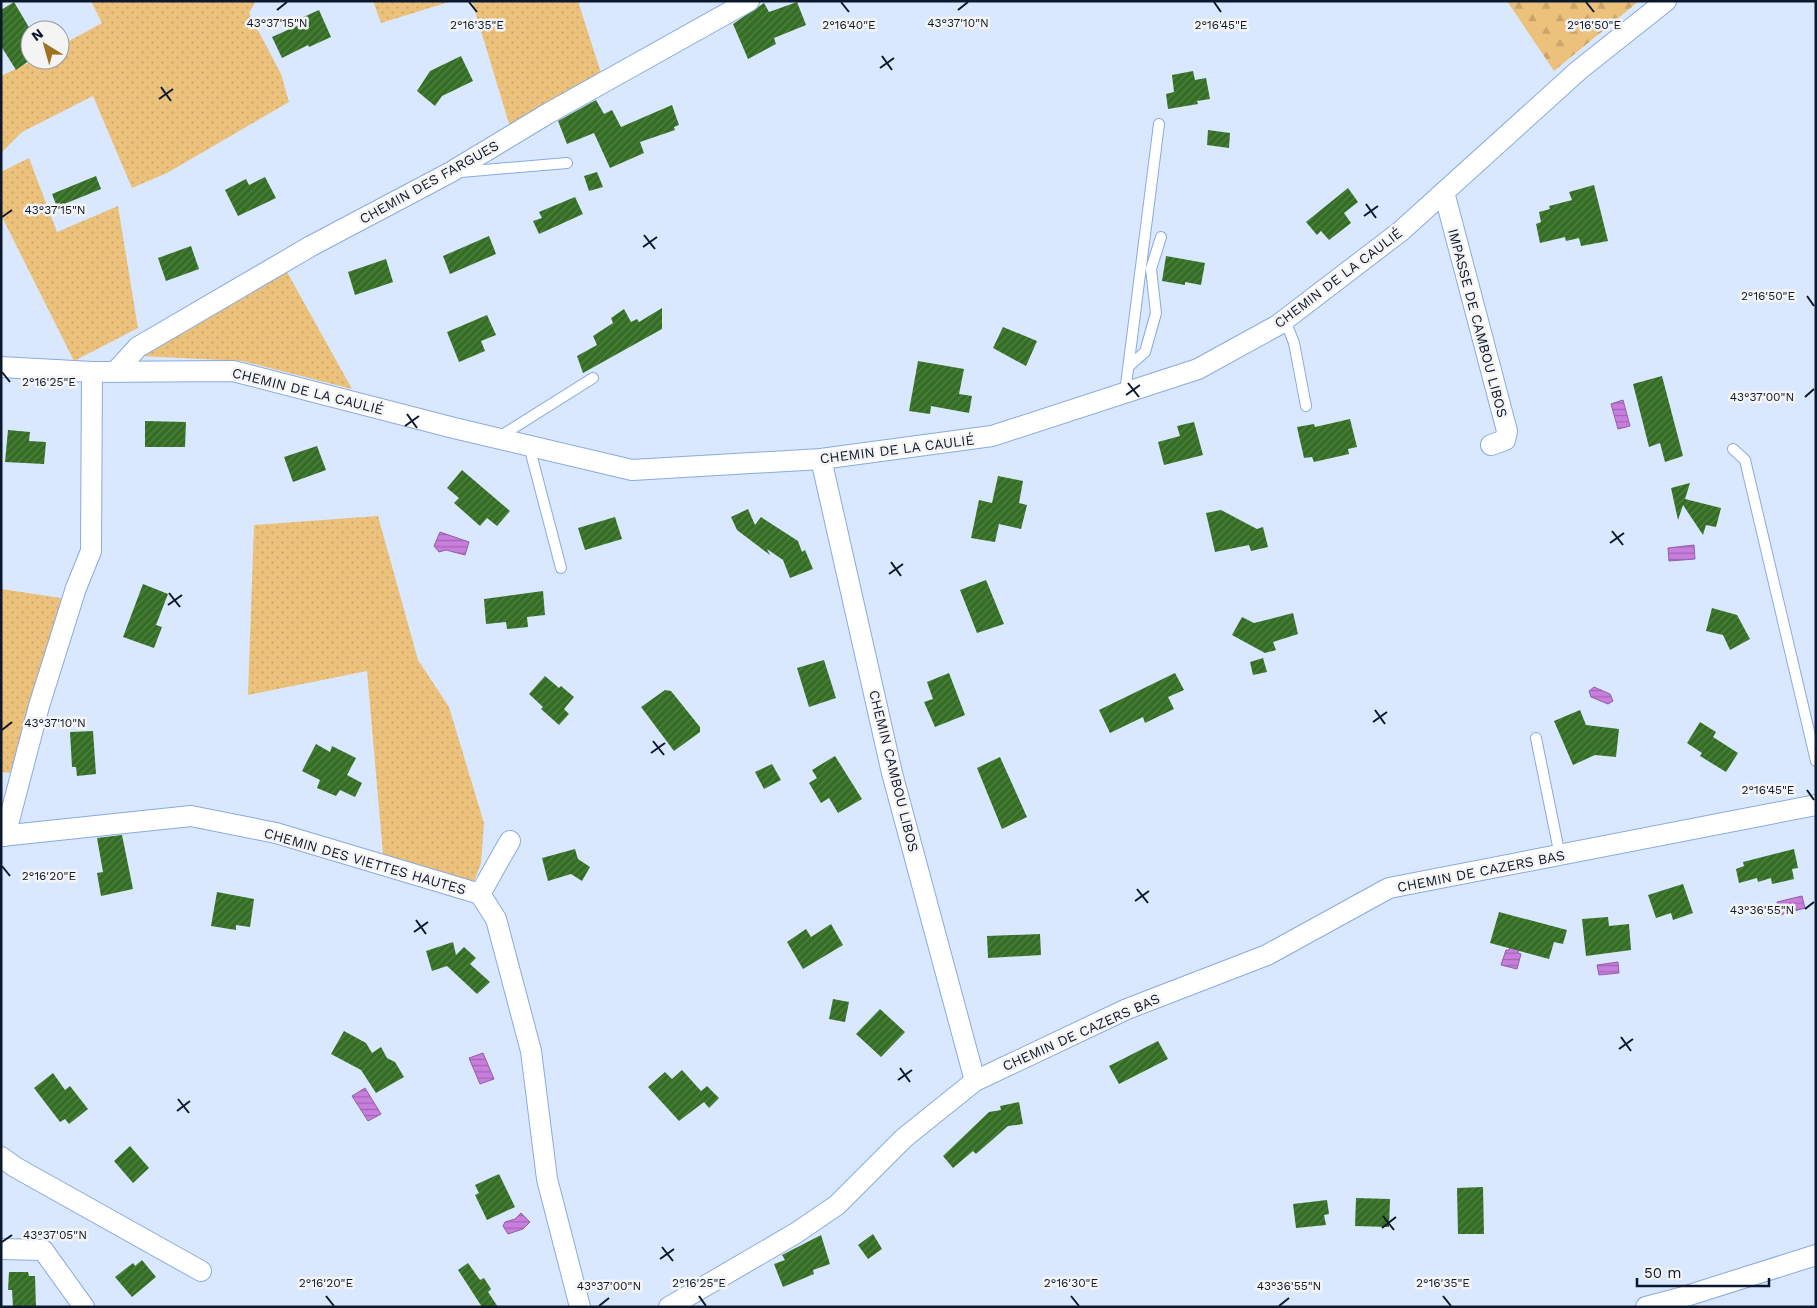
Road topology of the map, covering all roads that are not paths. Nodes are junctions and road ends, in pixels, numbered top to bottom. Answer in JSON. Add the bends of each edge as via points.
{"nodes":[{"id":1,"x":749,"y":1,"type":"edge"},
{"id":2,"x":1666,"y":1,"type":"edge"},
{"id":3,"x":1158,"y":124,"type":"dead end"},
{"id":4,"x":567,"y":163,"type":"dead end"},
{"id":5,"x":450,"y":172,"type":"junction"},
{"id":6,"x":1444,"y":192,"type":"junction"},
{"id":7,"x":1161,"y":237,"type":"dead end"},
{"id":8,"x":1286,"y":320,"type":"junction"},
{"id":9,"x":1129,"y":366,"type":"junction"},
{"id":10,"x":1,"y":367,"type":"edge"},
{"id":11,"x":116,"y":371,"type":"junction"},
{"id":12,"x":92,"y":372,"type":"junction"},
{"id":13,"x":593,"y":378,"type":"dead end"},
{"id":14,"x":1126,"y":392,"type":"junction"},
{"id":15,"x":1306,"y":406,"type":"dead end"},
{"id":16,"x":497,"y":438,"type":"junction"},
{"id":17,"x":1491,"y":445,"type":"dead end"},
{"id":18,"x":528,"y":446,"type":"junction"},
{"id":19,"x":1734,"y":449,"type":"dead end"},
{"id":20,"x":821,"y":459,"type":"junction"},
{"id":21,"x":561,"y":568,"type":"dead end"},
{"id":22,"x":1536,"y":738,"type":"dead end"},
{"id":23,"x":1816,"y":761,"type":"edge"},
{"id":24,"x":1816,"y":805,"type":"edge"},
{"id":25,"x":3,"y":836,"type":"edge"},
{"id":26,"x":510,"y":841,"type":"dead end"},
{"id":27,"x":1560,"y":856,"type":"junction"},
{"id":28,"x":480,"y":894,"type":"junction"},
{"id":29,"x":975,"y":1080,"type":"junction"},
{"id":30,"x":1,"y":1157,"type":"edge"},
{"id":31,"x":1,"y":1250,"type":"edge"},
{"id":32,"x":1816,"y":1255,"type":"edge"},
{"id":33,"x":201,"y":1271,"type":"dead end"},
{"id":34,"x":84,"y":1307,"type":"edge"},
{"id":35,"x":580,"y":1307,"type":"edge"},
{"id":36,"x":669,"y":1307,"type":"edge"},
{"id":37,"x":1646,"y":1307,"type":"edge"}],
"edges":[{"from":1,"to":5,"type":"street","name":"CHEMIN DES FARGUES"},
{"from":2,"to":6,"type":"street","name":"CHEMIN DE LA CAULIÉ","via":[[1579,70]]},
{"from":3,"to":9,"type":"lane"},
{"from":4,"to":5,"type":"lane"},
{"from":5,"to":11,"type":"street","name":"CHEMIN DES FARGUES","via":[[311,246],[138,347]]},
{"from":6,"to":8,"type":"street","name":"CHEMIN DE LA CAULIÉ","via":[[1401,232]]},
{"from":6,"to":17,"type":"street","name":"IMPASSE DE CAMBOU LIBOS","via":[[1507,430],[1505,440]]},
{"from":7,"to":9,"type":"lane","via":[[1151,269],[1156,313],[1145,352]]},
{"from":8,"to":14,"type":"street","name":"CHEMIN DE LA CAULIÉ","via":[[1198,369]]},
{"from":8,"to":15,"type":"lane"},
{"from":9,"to":14,"type":"lane"},
{"from":10,"to":12,"type":"street","name":"CHEMIN DE LA CAULIÉ"},
{"from":11,"to":12,"type":"street","name":"CHEMIN DE LA CAULIÉ"},
{"from":11,"to":16,"type":"street","name":"CHEMIN DE LA CAULIÉ","via":[[233,371]]},
{"from":12,"to":25,"type":"street","via":[[91,551],[38,706]]},
{"from":13,"to":16,"type":"lane"},
{"from":14,"to":20,"type":"street","name":"CHEMIN DE LA CAULIÉ","via":[[992,436]]},
{"from":16,"to":18,"type":"street","name":"CHEMIN DE LA CAULIÉ"},
{"from":18,"to":20,"type":"street","name":"CHEMIN DE LA CAULIÉ","via":[[632,470]]},
{"from":18,"to":21,"type":"lane"},
{"from":19,"to":23,"type":"lane","via":[[1745,460]]},
{"from":20,"to":29,"type":"street","name":"CHEMIN CAMBOU LIBOS","via":[[892,773]]},
{"from":22,"to":27,"type":"lane"},
{"from":24,"to":27,"type":"street","name":"CHEMIN DE CAZERS BAS"},
{"from":25,"to":28,"type":"street","name":"CHEMIN DES VIETTES HAUTES","via":[[192,816],[276,833]]},
{"from":26,"to":28,"type":"street"},
{"from":27,"to":29,"type":"street","name":"CHEMIN DE CAZERS BAS","via":[[1389,888],[1267,955],[1127,1008]]},
{"from":28,"to":35,"type":"street","name":"CHEMIN DES VIETTES HAUTES","via":[[496,919],[531,1051],[547,1179]]},
{"from":29,"to":36,"type":"street","via":[[904,1138],[837,1205],[796,1233]]},
{"from":30,"to":33,"type":"street"},
{"from":31,"to":34,"type":"street","via":[[43,1250]]},
{"from":32,"to":37,"type":"street"}]}
